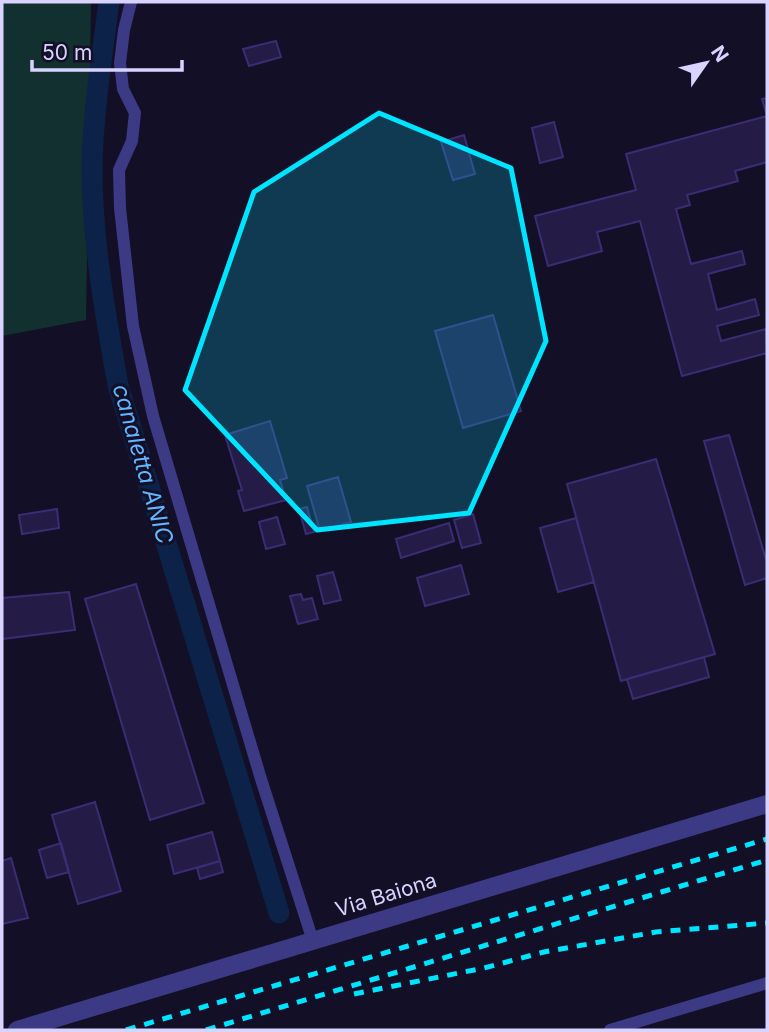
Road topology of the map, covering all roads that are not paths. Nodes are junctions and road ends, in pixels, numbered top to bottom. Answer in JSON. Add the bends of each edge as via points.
{"nodes":[{"id":1,"x":131,"y":2,"type":"edge"},
{"id":2,"x":767,"y":804,"type":"edge"},
{"id":3,"x":313,"y":941,"type":"junction"},
{"id":4,"x":767,"y":983,"type":"edge"},
{"id":5,"x":17,"y":1030,"type":"edge"},
{"id":6,"x":610,"y":1030,"type":"edge"}],
"edges":[{"from":1,"to":3,"type":"lane","via":[[120,63],[123,89],[135,113],[132,141],[119,170],[133,326],[153,416]]},
{"from":2,"to":3,"type":"street","name":"Via Baiona"},
{"from":3,"to":5,"type":"street","name":"Via Baiona"},
{"from":4,"to":6,"type":"lane"}]}
